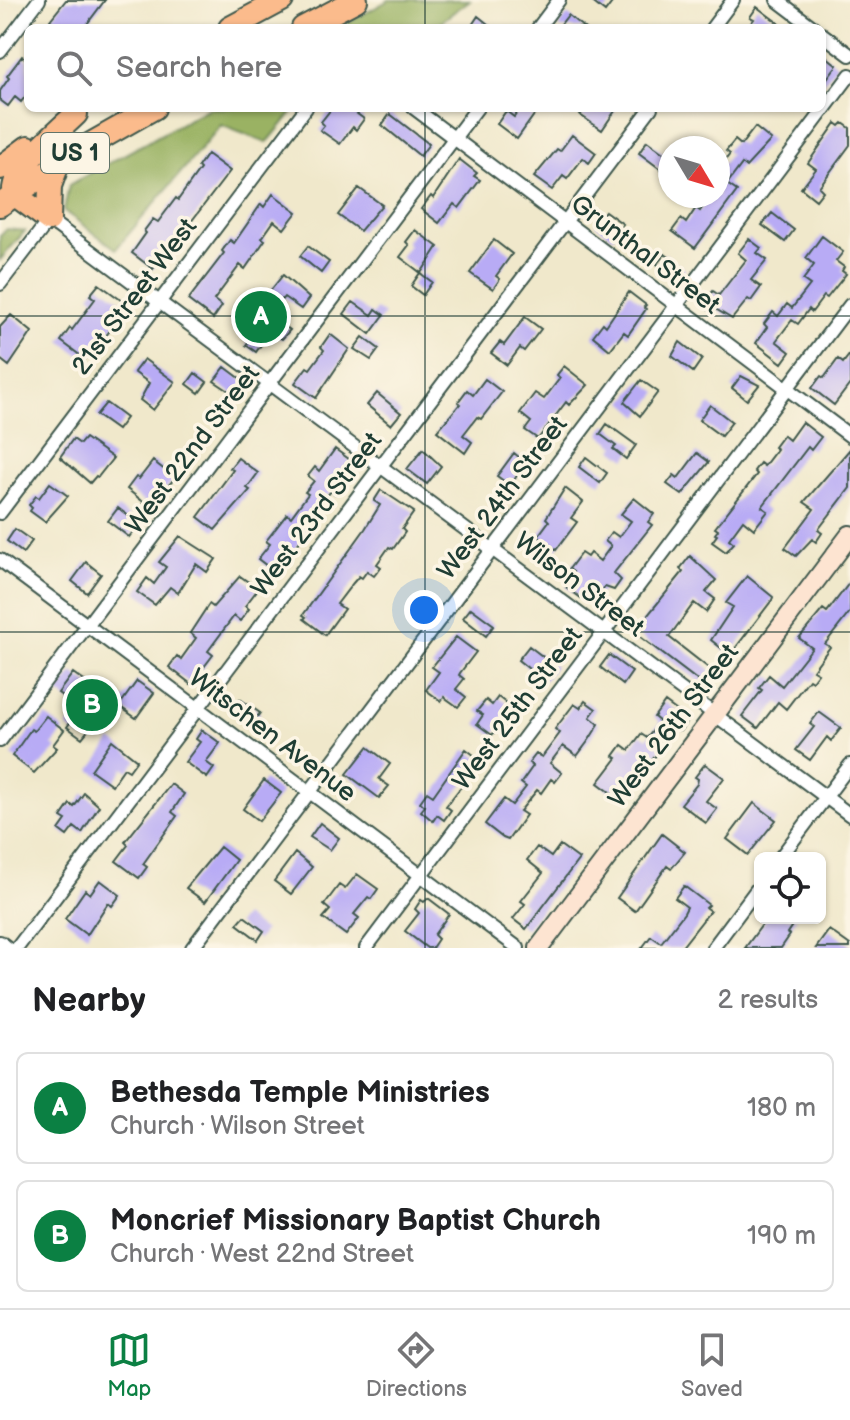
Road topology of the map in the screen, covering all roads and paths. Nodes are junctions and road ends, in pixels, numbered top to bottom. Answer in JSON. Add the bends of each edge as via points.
{"nodes":[{"id":1,"x":39,"y":0,"type":"edge"},
{"id":2,"x":282,"y":0,"type":"edge"},
{"id":3,"x":356,"y":0,"type":"edge"},
{"id":4,"x":559,"y":0,"type":"edge"},
{"id":5,"x":733,"y":0,"type":"edge"},
{"id":6,"x":777,"y":0,"type":"edge"},
{"id":7,"x":237,"y":24,"type":"edge"},
{"id":8,"x":311,"y":24,"type":"edge"},
{"id":9,"x":541,"y":24,"type":"edge"},
{"id":10,"x":715,"y":24,"type":"edge"},
{"id":11,"x":809,"y":24,"type":"edge"},
{"id":12,"x":826,"y":37,"type":"edge"},
{"id":13,"x":0,"y":51,"type":"edge"},
{"id":14,"x":850,"y":55,"type":"edge"},
{"id":15,"x":850,"y":75,"type":"edge"},
{"id":16,"x":826,"y":107,"type":"edge"},
{"id":17,"x":80,"y":112,"type":"edge"},
{"id":18,"x":80,"y":112,"type":"edge"},
{"id":19,"x":147,"y":112,"type":"edge"},
{"id":20,"x":303,"y":112,"type":"edge"},
{"id":21,"x":419,"y":112,"type":"edge"},
{"id":22,"x":474,"y":112,"type":"edge"},
{"id":23,"x":648,"y":112,"type":"edge"},
{"id":24,"x":822,"y":112,"type":"edge"},
{"id":25,"x":454,"y":139,"type":"junction"},
{"id":26,"x":58,"y":164,"type":"junction"},
{"id":27,"x":0,"y":168,"type":"edge"},
{"id":28,"x":7,"y":200,"type":"edge"},
{"id":29,"x":49,"y":220,"type":"junction"},
{"id":30,"x":565,"y":223,"type":"junction"},
{"id":31,"x":0,"y":284,"type":"edge"},
{"id":32,"x":160,"y":300,"type":"junction"},
{"id":33,"x":676,"y":305,"type":"junction"},
{"id":34,"x":850,"y":305,"type":"edge"},
{"id":35,"x":271,"y":384,"type":"junction"},
{"id":36,"x":787,"y":389,"type":"junction"},
{"id":37,"x":850,"y":436,"type":"edge"},
{"id":38,"x":382,"y":465,"type":"junction"},
{"id":39,"x":0,"y":513,"type":"edge"},
{"id":40,"x":850,"y":535,"type":"edge"},
{"id":41,"x":493,"y":548,"type":"junction"},
{"id":42,"x":0,"y":560,"type":"edge"},
{"id":43,"x":87,"y":626,"type":"junction"},
{"id":44,"x":604,"y":632,"type":"junction"},
{"id":45,"x":198,"y":709,"type":"junction"},
{"id":46,"x":714,"y":715,"type":"junction"},
{"id":47,"x":0,"y":741,"type":"edge"},
{"id":48,"x":850,"y":765,"type":"edge"},
{"id":49,"x":310,"y":792,"type":"junction"},
{"id":50,"x":826,"y":798,"type":"junction"},
{"id":51,"x":850,"y":815,"type":"edge"},
{"id":52,"x":785,"y":852,"type":"edge"},
{"id":53,"x":421,"y":875,"type":"junction"},
{"id":54,"x":754,"y":893,"type":"edge"},
{"id":55,"x":0,"y":942,"type":"edge"},
{"id":56,"x":8,"y":948,"type":"edge"},
{"id":57,"x":17,"y":948,"type":"edge"},
{"id":58,"x":192,"y":948,"type":"edge"},
{"id":59,"x":366,"y":948,"type":"edge"},
{"id":60,"x":518,"y":948,"type":"edge"},
{"id":61,"x":539,"y":948,"type":"edge"},
{"id":62,"x":713,"y":948,"type":"edge"}],
"edges":[{"from":1,"to":13,"type":"street"},
{"from":2,"to":7,"type":"highway"},
{"from":3,"to":8,"type":"highway"},
{"from":4,"to":9,"type":"street"},
{"from":5,"to":10,"type":"street"},
{"from":6,"to":11,"type":"street"},
{"from":12,"to":14,"type":"street"},
{"from":15,"to":16,"type":"street","name":"West 24th Street"},
{"from":17,"to":27,"type":"highway","number":"US 1"},
{"from":18,"to":28,"type":"highway","via":[[20,171]]},
{"from":19,"to":26,"type":"highway","number":"US 1"},
{"from":20,"to":32,"type":"street","name":"21st Street West"},
{"from":21,"to":25,"type":"street","name":"Grunthal Street"},
{"from":22,"to":25,"type":"street","name":"West 22nd Street"},
{"from":23,"to":30,"type":"street","name":"West 23rd Street"},
{"from":24,"to":33,"type":"street","name":"West 24th Street"},
{"from":25,"to":30,"type":"street","name":"Grunthal Street"},
{"from":25,"to":35,"type":"street","name":"West 22nd Street"},
{"from":26,"to":28,"type":"highway","number":"US 1"},
{"from":26,"to":29,"type":"highway","via":[[50,186]]},
{"from":28,"to":29,"type":"highway"},
{"from":29,"to":31,"type":"street"},
{"from":29,"to":32,"type":"street","name":"Wilson Street"},
{"from":30,"to":33,"type":"street","name":"Grunthal Street"},
{"from":30,"to":38,"type":"street","name":"West 23rd Street"},
{"from":32,"to":35,"type":"street","name":"Wilson Street"},
{"from":32,"to":39,"type":"street","name":"21st Street West"},
{"from":33,"to":36,"type":"street","name":"Grunthal Street"},
{"from":33,"to":41,"type":"street","name":"West 24th Street"},
{"from":34,"to":36,"type":"street","name":"West 25th Street"},
{"from":35,"to":38,"type":"street","name":"Wilson Street"},
{"from":35,"to":43,"type":"street","name":"West 22nd Street"},
{"from":36,"to":37,"type":"street","name":"Grunthal Street"},
{"from":36,"to":44,"type":"street","name":"West 25th Street"},
{"from":38,"to":41,"type":"street","name":"Wilson Street"},
{"from":38,"to":45,"type":"street","name":"West 23rd Street"},
{"from":40,"to":46,"type":"main road","name":"West 26th Street"},
{"from":41,"to":44,"type":"street","name":"Wilson Street"},
{"from":41,"to":49,"type":"street","name":"West 24th Street"},
{"from":42,"to":43,"type":"street","name":"Witschen Avenue"},
{"from":43,"to":45,"type":"street","name":"Witschen Avenue"},
{"from":43,"to":47,"type":"street","name":"West 22nd Street"},
{"from":44,"to":46,"type":"street","name":"Wilson Street"},
{"from":44,"to":53,"type":"street","name":"West 25th Street"},
{"from":45,"to":49,"type":"street","name":"Witschen Avenue"},
{"from":45,"to":57,"type":"street","name":"West 23rd Street"},
{"from":46,"to":50,"type":"street","name":"Wilson Street"},
{"from":46,"to":61,"type":"main road","name":"West 26th Street"},
{"from":48,"to":50,"type":"street"},
{"from":49,"to":53,"type":"street","name":"Witschen Avenue"},
{"from":49,"to":58,"type":"street","name":"West 24th Street"},
{"from":50,"to":51,"type":"street","name":"Wilson Street"},
{"from":50,"to":52,"type":"street"},
{"from":53,"to":59,"type":"street","name":"West 25th Street"},
{"from":53,"to":60,"type":"street","name":"Witschen Avenue"},
{"from":54,"to":62,"type":"street"},
{"from":55,"to":56,"type":"street"}]}
